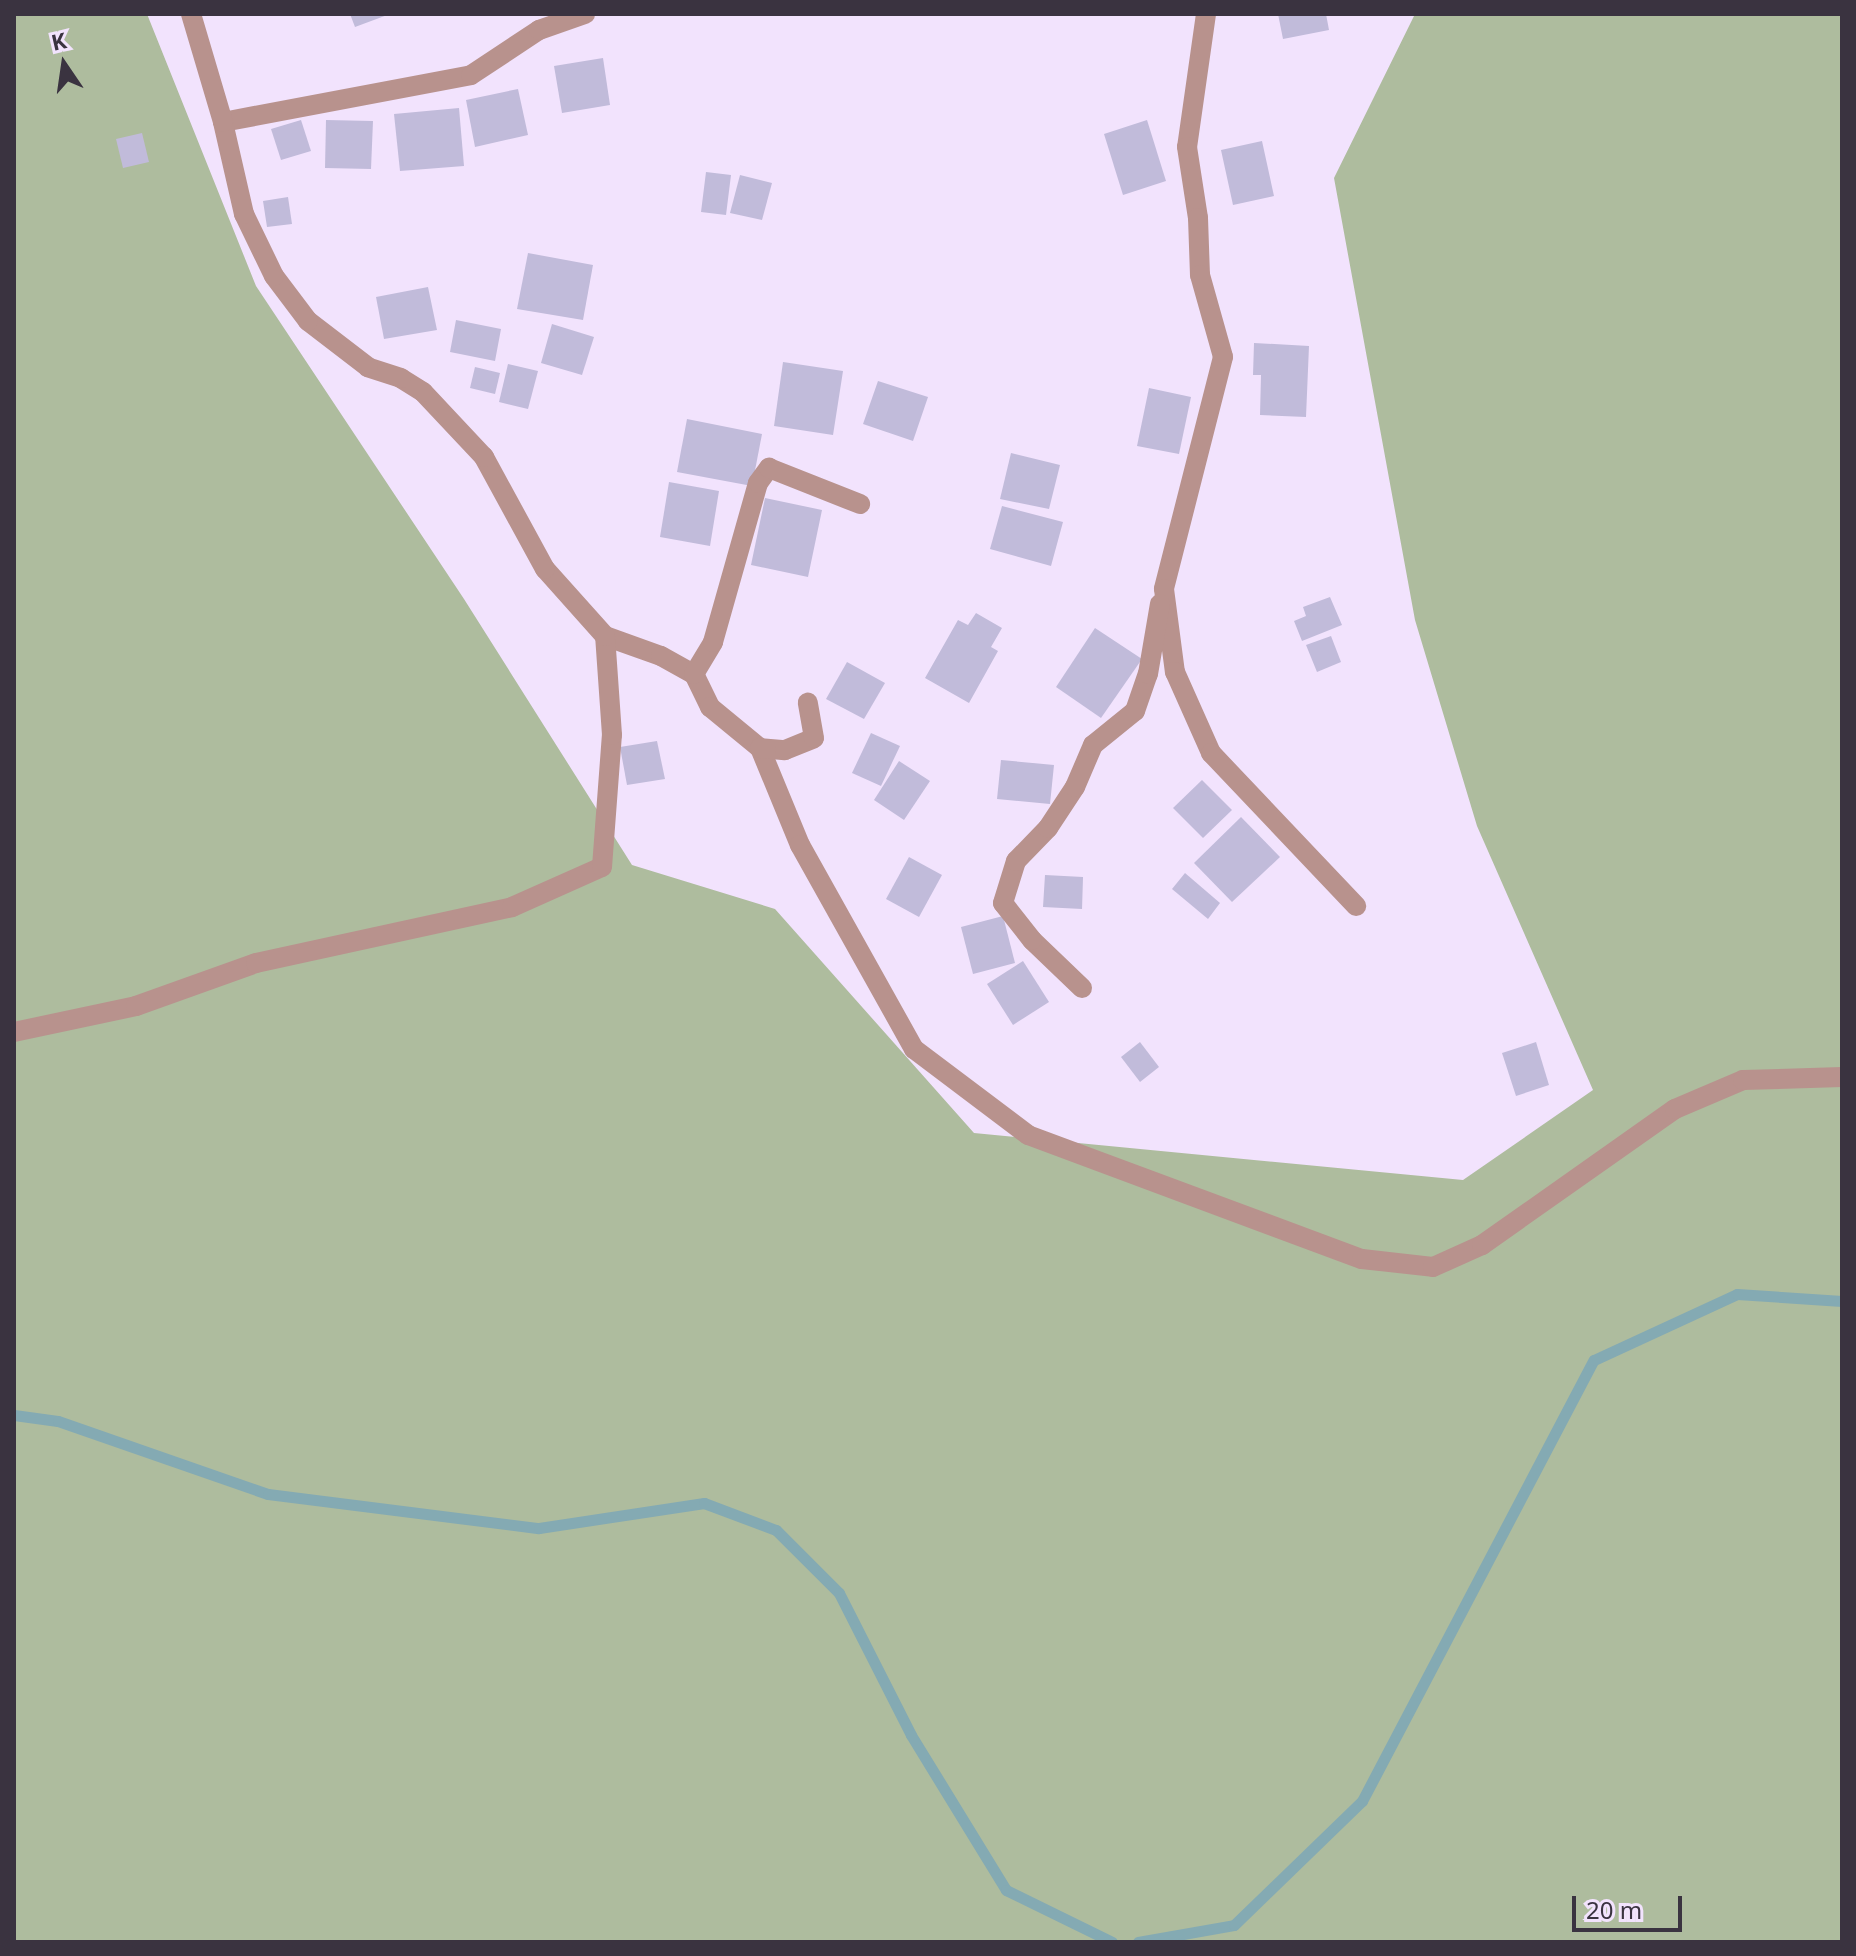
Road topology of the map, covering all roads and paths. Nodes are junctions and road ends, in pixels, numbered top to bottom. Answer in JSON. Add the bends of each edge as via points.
{"nodes":[{"id":1,"x":191,"y":14,"type":"edge"},
{"id":2,"x":525,"y":14,"type":"edge"},
{"id":3,"x":585,"y":14,"type":"edge"},
{"id":4,"x":1206,"y":14,"type":"edge"},
{"id":5,"x":539,"y":30,"type":"junction"},
{"id":6,"x":223,"y":122,"type":"junction"},
{"id":7,"x":860,"y":504,"type":"dead end"},
{"id":8,"x":1164,"y":589,"type":"junction"},
{"id":9,"x":605,"y":636,"type":"junction"},
{"id":10,"x":694,"y":674,"type":"junction"},
{"id":11,"x":808,"y":703,"type":"dead end"},
{"id":12,"x":760,"y":748,"type":"junction"},
{"id":13,"x":1356,"y":906,"type":"dead end"},
{"id":14,"x":1082,"y":988,"type":"dead end"},
{"id":15,"x":14,"y":1032,"type":"edge"},
{"id":16,"x":1842,"y":1077,"type":"edge"}],
"edges":[{"from":1,"to":6,"type":"street"},
{"from":2,"to":5,"type":"street"},
{"from":3,"to":5,"type":"street"},
{"from":4,"to":8,"type":"street","via":[[1187,147],[1200,275],[1223,357]]},
{"from":5,"to":6,"type":"street","via":[[471,75]]},
{"from":6,"to":9,"type":"street","via":[[244,214],[274,276],[308,321],[368,367],[423,392],[484,457],[545,569]]},
{"from":7,"to":10,"type":"street","via":[[769,468],[758,483],[713,642]]},
{"from":8,"to":13,"type":"street","via":[[1175,672],[1211,753]]},
{"from":8,"to":14,"type":"street","via":[[1148,674],[1135,711],[1093,745],[1075,787],[1048,828],[1016,861],[1003,903]]},
{"from":9,"to":10,"type":"street"},
{"from":9,"to":15,"type":"street","via":[[612,735],[602,867],[512,907],[256,963],[136,1006]]},
{"from":10,"to":12,"type":"street","via":[[710,707]]},
{"from":11,"to":12,"type":"street","via":[[814,738],[785,750]]},
{"from":12,"to":16,"type":"street","via":[[800,845],[914,1049],[1028,1135],[1362,1259],[1433,1267],[1482,1245],[1675,1109],[1743,1080]]}]}
